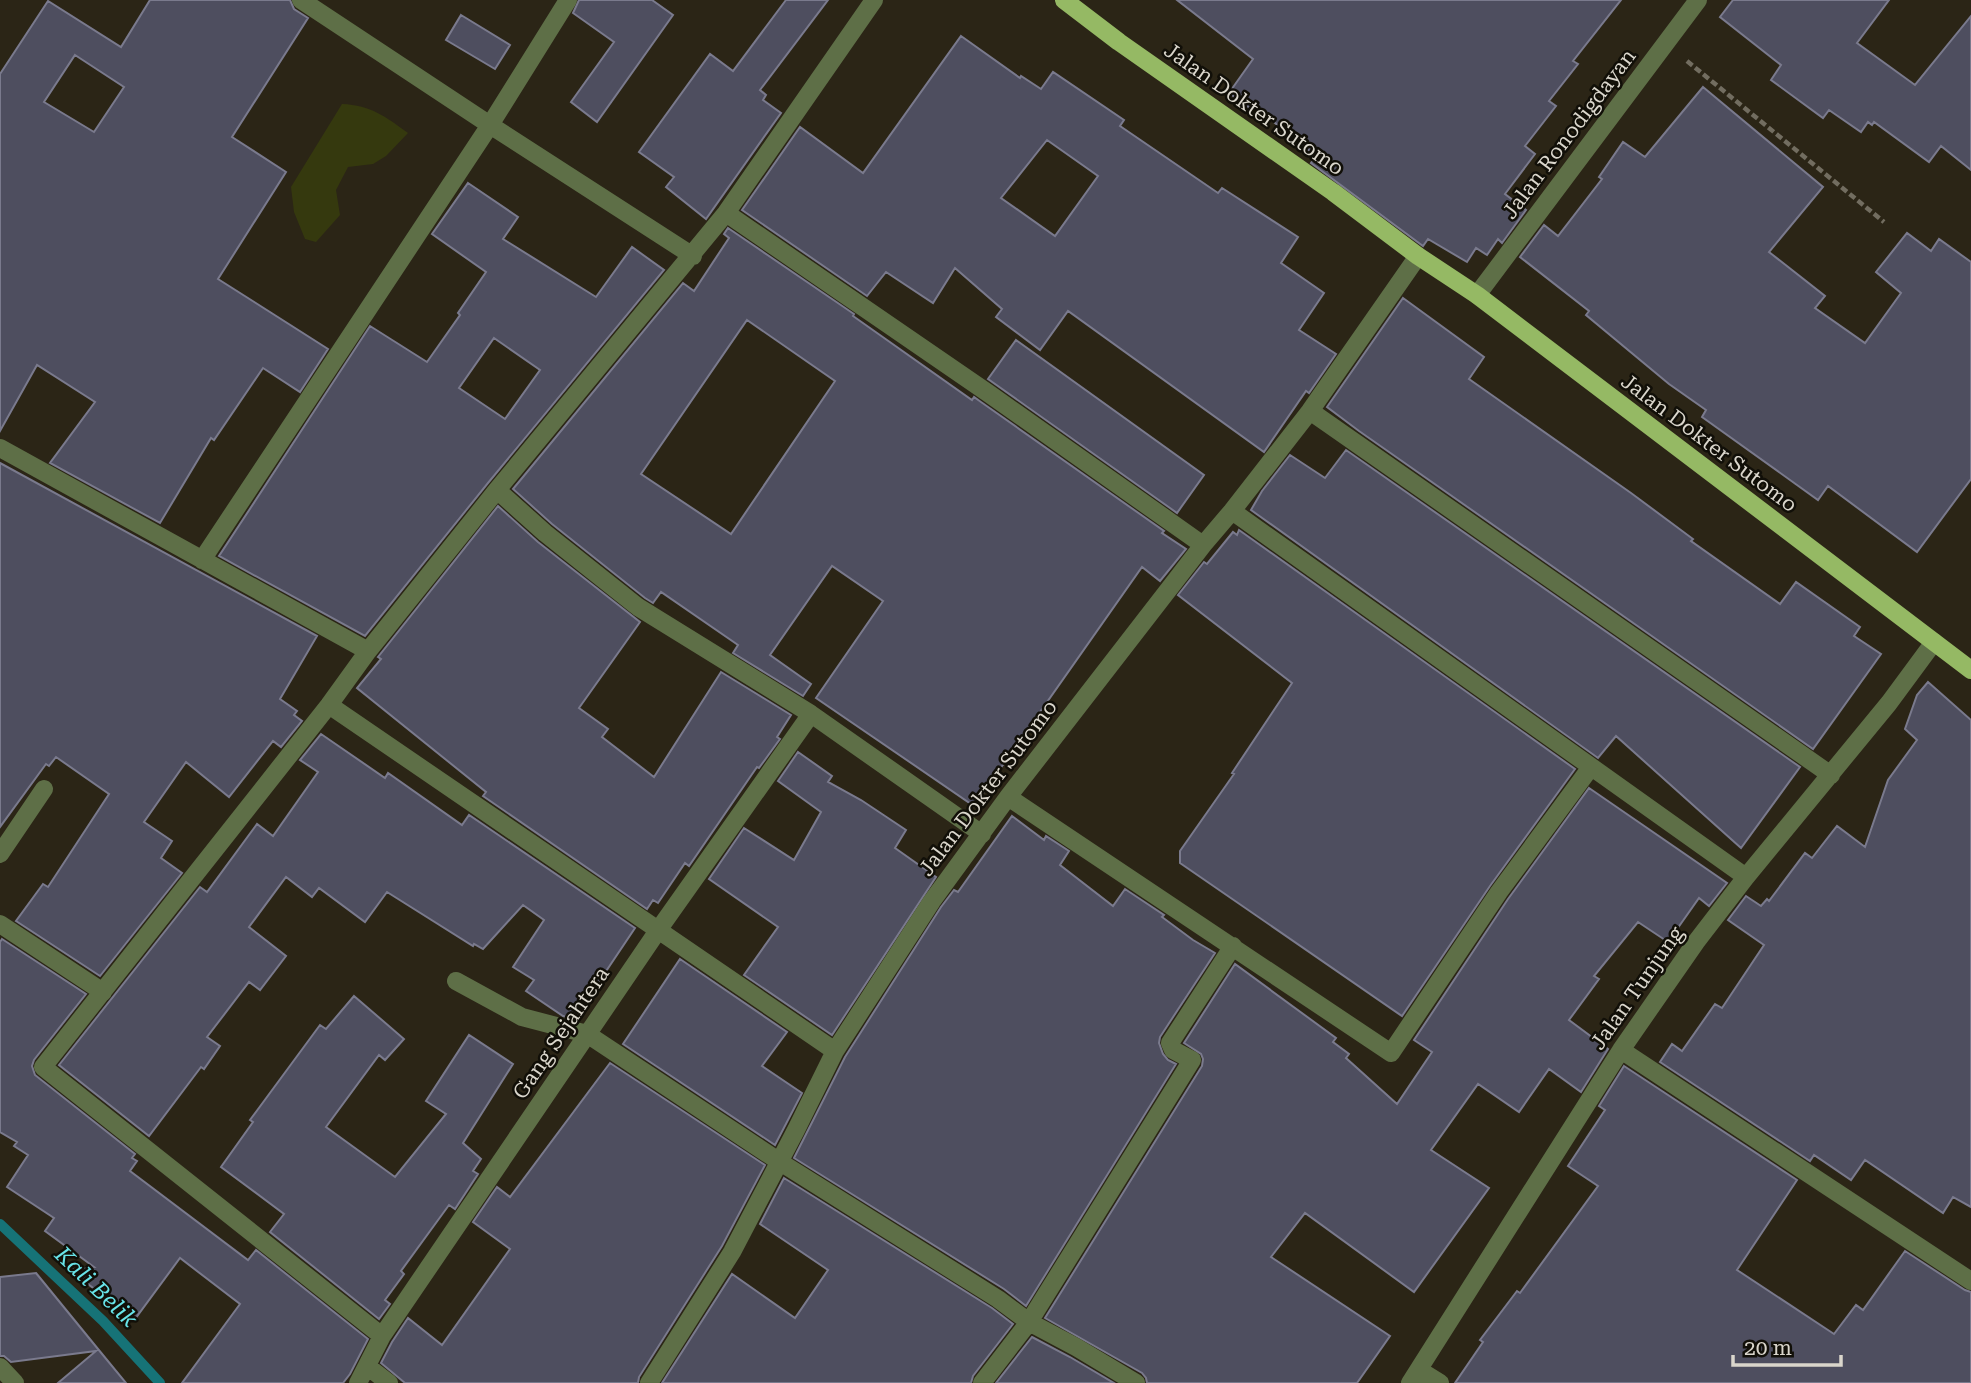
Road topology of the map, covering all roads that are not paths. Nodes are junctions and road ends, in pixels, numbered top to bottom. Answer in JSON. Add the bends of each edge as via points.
{"nodes":[{"id":1,"x":302,"y":0,"type":"edge"},
{"id":2,"x":568,"y":0,"type":"edge"},
{"id":3,"x":874,"y":0,"type":"edge"},
{"id":4,"x":1064,"y":0,"type":"edge"},
{"id":5,"x":1698,"y":0,"type":"edge"},
{"id":6,"x":490,"y":125,"type":"junction"},
{"id":7,"x":726,"y":214,"type":"junction"},
{"id":8,"x":693,"y":256,"type":"junction"},
{"id":9,"x":1418,"y":256,"type":"junction"},
{"id":10,"x":1477,"y":295,"type":"junction"},
{"id":11,"x":1310,"y":411,"type":"junction"},
{"id":12,"x":0,"y":447,"type":"edge"},
{"id":13,"x":497,"y":490,"type":"junction"},
{"id":14,"x":1231,"y":511,"type":"junction"},
{"id":15,"x":1203,"y":545,"type":"junction"},
{"id":16,"x":202,"y":560,"type":"junction"},
{"id":17,"x":1934,"y":642,"type":"junction"},
{"id":18,"x":368,"y":651,"type":"junction"},
{"id":19,"x":1971,"y":670,"type":"edge"},
{"id":20,"x":329,"y":705,"type":"junction"},
{"id":21,"x":811,"y":714,"type":"junction"},
{"id":22,"x":1591,"y":767,"type":"junction"},
{"id":23,"x":1831,"y":775,"type":"junction"},
{"id":24,"x":44,"y":789,"type":"dead end"},
{"id":25,"x":1008,"y":797,"type":"junction"},
{"id":26,"x":982,"y":834,"type":"junction"},
{"id":27,"x":0,"y":853,"type":"edge"},
{"id":28,"x":1746,"y":877,"type":"junction"},
{"id":29,"x":0,"y":924,"type":"edge"},
{"id":30,"x":659,"y":929,"type":"junction"},
{"id":31,"x":1233,"y":946,"type":"junction"},
{"id":32,"x":456,"y":981,"type":"dead end"},
{"id":33,"x":103,"y":992,"type":"junction"},
{"id":34,"x":587,"y":1034,"type":"junction"},
{"id":35,"x":1621,"y":1050,"type":"junction"},
{"id":36,"x":835,"y":1051,"type":"junction"},
{"id":37,"x":780,"y":1162,"type":"junction"},
{"id":38,"x":1971,"y":1280,"type":"edge"},
{"id":39,"x":1029,"y":1322,"type":"junction"},
{"id":40,"x":382,"y":1336,"type":"junction"},
{"id":41,"x":367,"y":1366,"type":"junction"},
{"id":42,"x":0,"y":1367,"type":"edge"},
{"id":43,"x":1415,"y":1376,"type":"edge"},
{"id":44,"x":15,"y":1383,"type":"edge"},
{"id":45,"x":358,"y":1383,"type":"edge"},
{"id":46,"x":389,"y":1383,"type":"edge"},
{"id":47,"x":649,"y":1383,"type":"edge"},
{"id":48,"x":982,"y":1383,"type":"edge"},
{"id":49,"x":1136,"y":1383,"type":"edge"},
{"id":50,"x":1440,"y":1383,"type":"edge"}],
"edges":[{"from":1,"to":6,"type":"street"},
{"from":2,"to":6,"type":"street"},
{"from":3,"to":7,"type":"street"},
{"from":4,"to":9,"type":"main road","name":"Jalan Dokter Sutomo"},
{"from":5,"to":10,"type":"street","name":"Jalan Ronodigdayan"},
{"from":6,"to":8,"type":"street"},
{"from":6,"to":16,"type":"street"},
{"from":7,"to":8,"type":"street"},
{"from":7,"to":15,"type":"street"},
{"from":8,"to":13,"type":"street"},
{"from":9,"to":10,"type":"main road","name":"Jalan Dokter Sutomo"},
{"from":9,"to":11,"type":"street","name":"Jalan Dokter Sutomo"},
{"from":10,"to":17,"type":"main road","name":"Jalan Dokter Sutomo"},
{"from":11,"to":14,"type":"street","name":"Jalan Dokter Sutomo"},
{"from":11,"to":23,"type":"street"},
{"from":12,"to":16,"type":"street"},
{"from":13,"to":18,"type":"street"},
{"from":13,"to":21,"type":"street","via":[[638,607]]},
{"from":14,"to":15,"type":"street","name":"Jalan Dokter Sutomo"},
{"from":14,"to":22,"type":"street"},
{"from":15,"to":25,"type":"street","name":"Jalan Dokter Sutomo"},
{"from":16,"to":18,"type":"street"},
{"from":17,"to":19,"type":"main road","name":"Jalan Dokter Sutomo"},
{"from":17,"to":23,"type":"street","name":"Jalan Tunjung"},
{"from":18,"to":20,"type":"street"},
{"from":20,"to":30,"type":"street"},
{"from":20,"to":33,"type":"street"},
{"from":21,"to":26,"type":"street"},
{"from":21,"to":30,"type":"street","name":"Gang Sejahtera"},
{"from":22,"to":28,"type":"street"},
{"from":22,"to":31,"type":"street","via":[[1499,892],[1391,1053]]},
{"from":23,"to":28,"type":"street","name":"Jalan Tunjung"},
{"from":24,"to":27,"type":"street"},
{"from":25,"to":26,"type":"street","name":"Jalan Dokter Sutomo"},
{"from":25,"to":31,"type":"street"},
{"from":26,"to":36,"type":"street","name":"Jalan Dokter Sutomo","via":[[932,901]]},
{"from":28,"to":35,"type":"street","name":"Jalan Tunjung"},
{"from":29,"to":33,"type":"street"},
{"from":30,"to":34,"type":"street","name":"Gang Sejahtera"},
{"from":30,"to":36,"type":"street"},
{"from":31,"to":39,"type":"street","via":[[1170,1043],[1192,1060]]},
{"from":32,"to":34,"type":"street","via":[[522,1017]]},
{"from":33,"to":40,"type":"street","via":[[43,1067]]},
{"from":34,"to":37,"type":"street"},
{"from":34,"to":40,"type":"street","name":"Gang Sejahtera"},
{"from":35,"to":38,"type":"street"},
{"from":35,"to":43,"type":"street","name":"Jalan Tunjung"},
{"from":36,"to":37,"type":"street","name":"Jalan Dokter Sutomo"},
{"from":37,"to":39,"type":"street"},
{"from":37,"to":47,"type":"street","name":"Jalan Dokter Sutomo","via":[[732,1252]]},
{"from":39,"to":48,"type":"street"},
{"from":39,"to":49,"type":"street"},
{"from":40,"to":41,"type":"street","name":"Gang Sejahtera"},
{"from":41,"to":45,"type":"street","name":"Gang Sejahtera"},
{"from":41,"to":46,"type":"street"},
{"from":42,"to":44,"type":"street"},
{"from":43,"to":50,"type":"street"}]}
